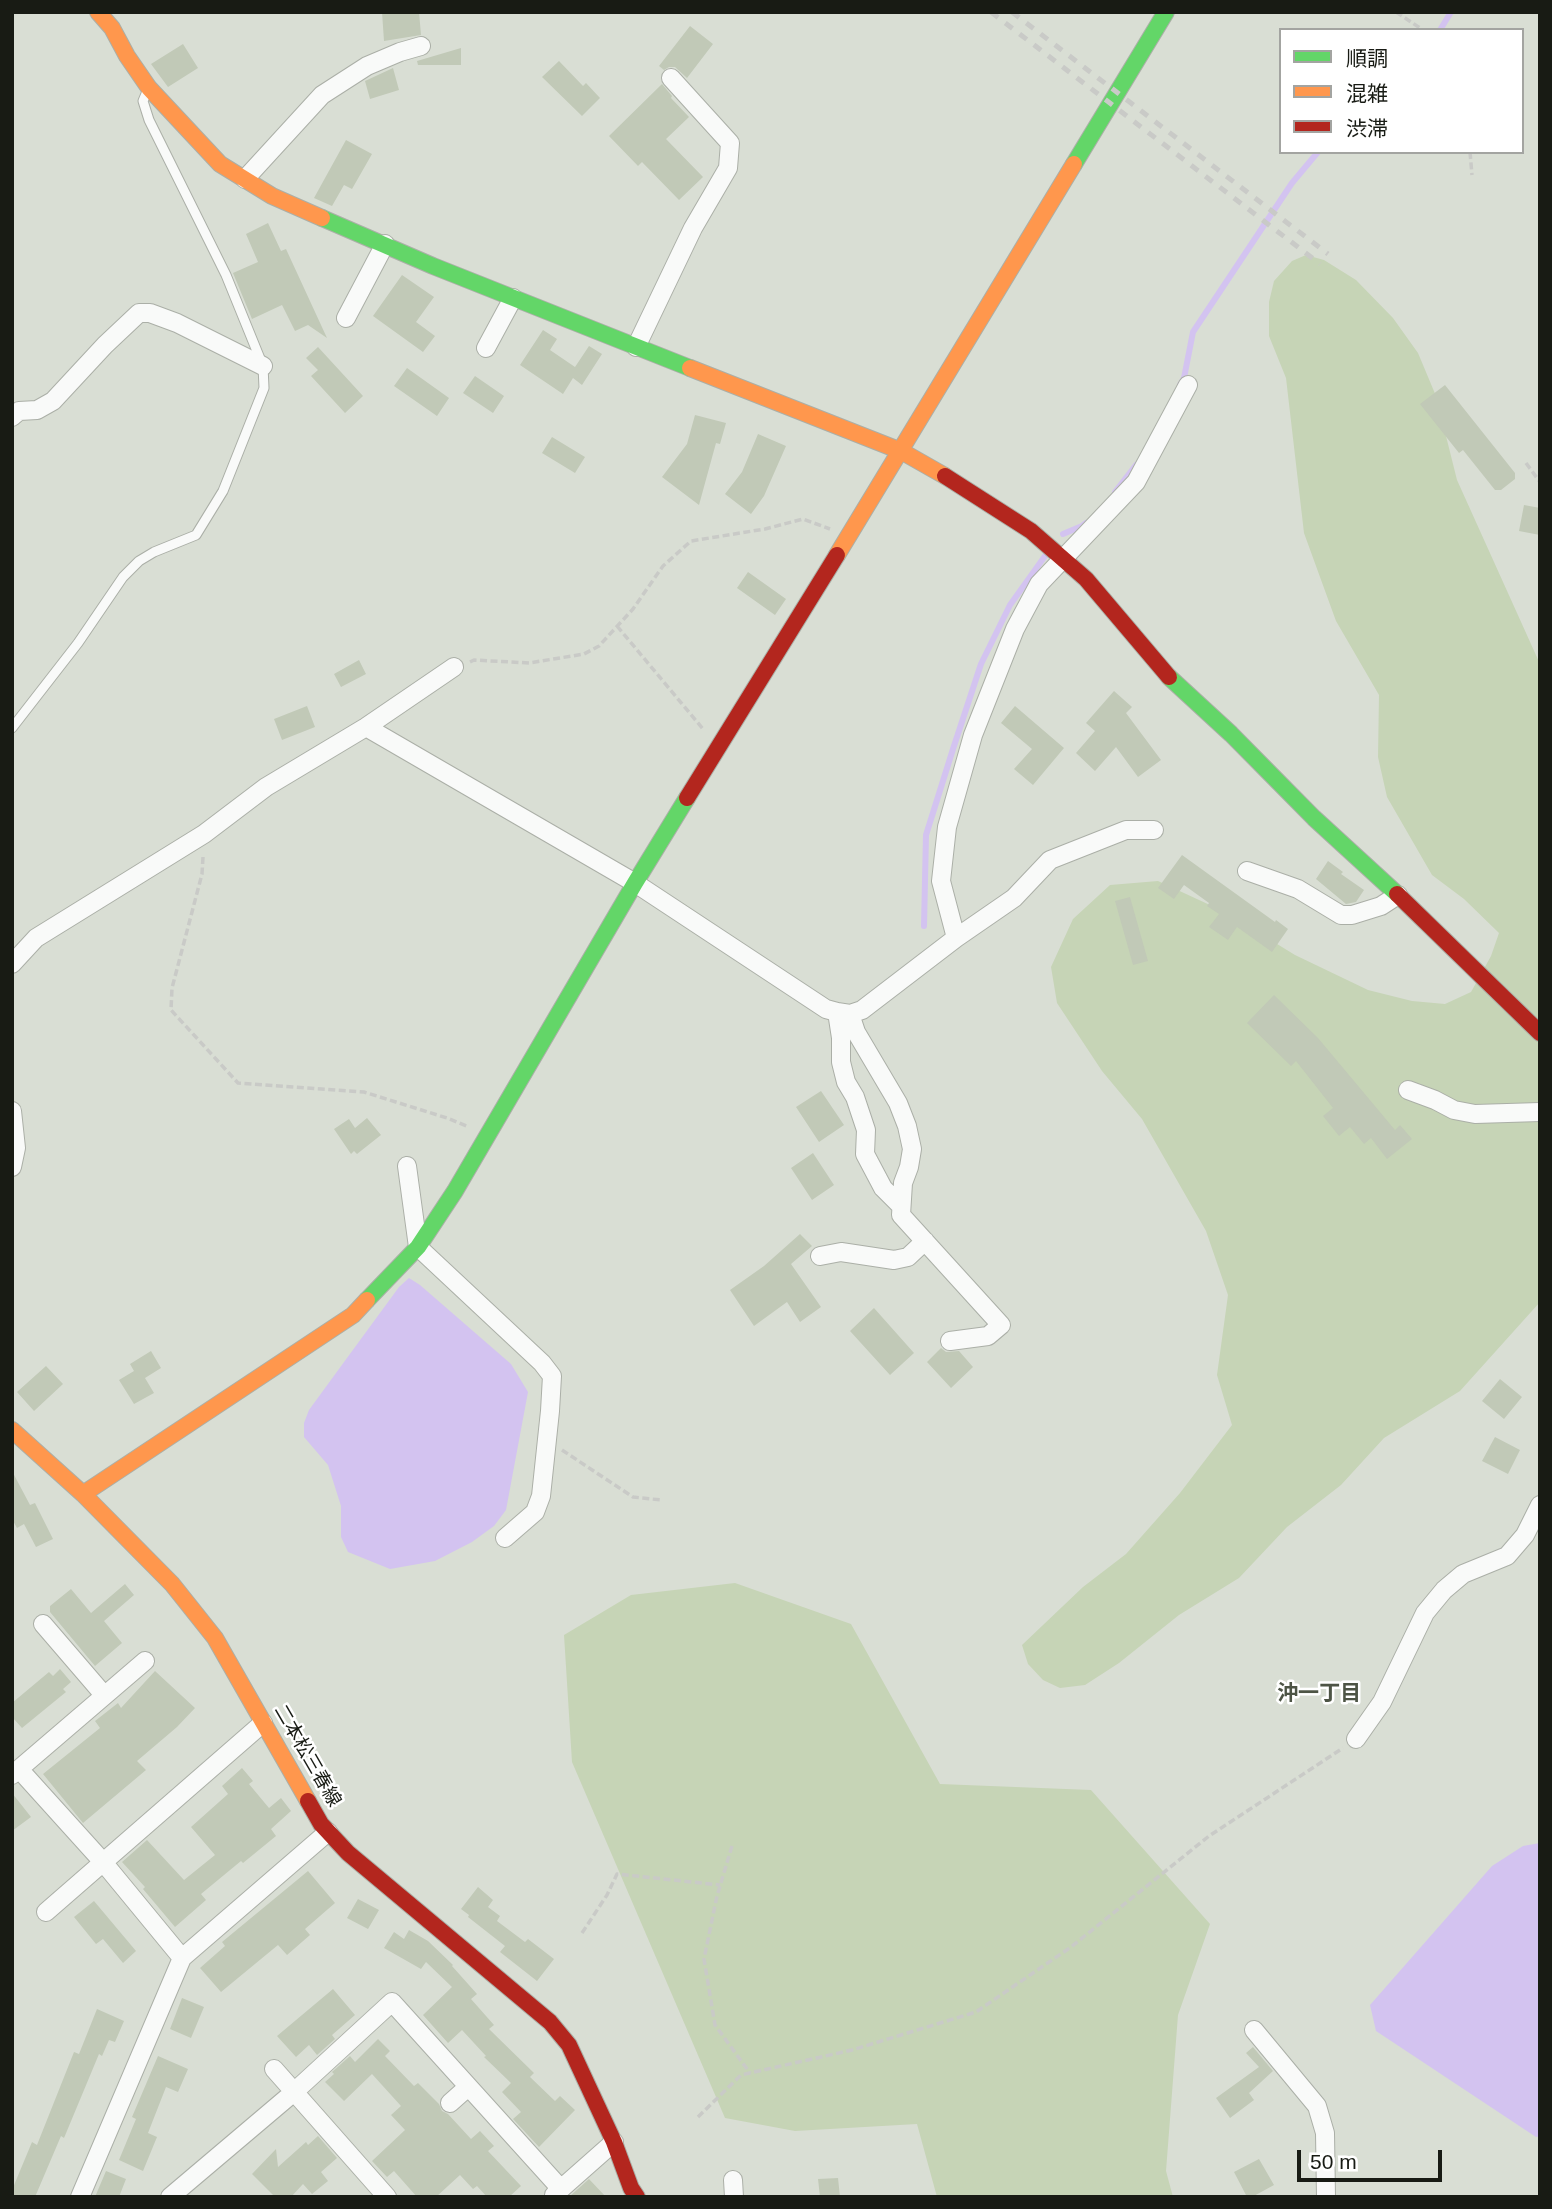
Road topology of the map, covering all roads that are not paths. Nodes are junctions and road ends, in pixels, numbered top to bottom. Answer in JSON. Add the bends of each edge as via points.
{"nodes":[{"id":1,"x":98,"y":12,"type":"edge"},
{"id":2,"x":1166,"y":12,"type":"edge"},
{"id":3,"x":421,"y":46,"type":"dead end"},
{"id":4,"x":671,"y":78,"type":"dead end"},
{"id":5,"x":149,"y":88,"type":"junction"},
{"id":6,"x":245,"y":179,"type":"junction"},
{"id":7,"x":385,"y":244,"type":"junction"},
{"id":8,"x":513,"y":298,"type":"junction"},
{"id":9,"x":346,"y":318,"type":"dead end"},
{"id":10,"x":636,"y":346,"type":"junction"},
{"id":11,"x":486,"y":348,"type":"dead end"},
{"id":12,"x":263,"y":366,"type":"junction"},
{"id":13,"x":1188,"y":385,"type":"dead end"},
{"id":14,"x":12,"y":417,"type":"edge"},
{"id":15,"x":901,"y":451,"type":"junction"},
{"id":16,"x":1064,"y":560,"type":"junction"},
{"id":17,"x":454,"y":667,"type":"road end"},
{"id":18,"x":366,"y":727,"type":"junction"},
{"id":19,"x":12,"y":728,"type":"edge"},
{"id":20,"x":1154,"y":830,"type":"dead end"},
{"id":21,"x":1247,"y":871,"type":"dead end"},
{"id":22,"x":635,"y":883,"type":"junction"},
{"id":23,"x":1398,"y":895,"type":"junction"},
{"id":24,"x":956,"y":939,"type":"junction"},
{"id":25,"x":12,"y":964,"type":"edge"},
{"id":26,"x":844,"y":1013,"type":"junction"},
{"id":27,"x":1540,"y":1033,"type":"edge"},
{"id":28,"x":1408,"y":1090,"type":"dead end"},
{"id":29,"x":12,"y":1111,"type":"edge"},
{"id":30,"x":1540,"y":1112,"type":"edge"},
{"id":31,"x":407,"y":1166,"type":"dead end"},
{"id":32,"x":12,"y":1167,"type":"edge"},
{"id":33,"x":901,"y":1206,"type":"junction"},
{"id":34,"x":925,"y":1241,"type":"junction"},
{"id":35,"x":418,"y":1247,"type":"junction"},
{"id":36,"x":820,"y":1256,"type":"dead end"},
{"id":37,"x":950,"y":1340,"type":"dead end"},
{"id":38,"x":12,"y":1430,"type":"edge"},
{"id":39,"x":83,"y":1494,"type":"junction"},
{"id":40,"x":1540,"y":1505,"type":"edge"},
{"id":41,"x":505,"y":1538,"type":"dead end"},
{"id":42,"x":43,"y":1624,"type":"dead end"},
{"id":43,"x":145,"y":1661,"type":"dead end"},
{"id":44,"x":104,"y":1695,"type":"junction"},
{"id":45,"x":264,"y":1723,"type":"junction"},
{"id":46,"x":1356,"y":1739,"type":"road end"},
{"id":47,"x":16,"y":1772,"type":"edge"},
{"id":48,"x":328,"y":1832,"type":"junction"},
{"id":49,"x":103,"y":1862,"type":"junction"},
{"id":50,"x":46,"y":1912,"type":"dead end"},
{"id":51,"x":182,"y":1958,"type":"junction"},
{"id":52,"x":1254,"y":2030,"type":"dead end"},
{"id":53,"x":274,"y":2069,"type":"dead end"},
{"id":54,"x":468,"y":2087,"type":"junction"},
{"id":55,"x":294,"y":2092,"type":"junction"},
{"id":56,"x":450,"y":2103,"type":"dead end"},
{"id":57,"x":614,"y":2142,"type":"junction"},
{"id":58,"x":557,"y":2193,"type":"edge"},
{"id":59,"x":80,"y":2197,"type":"edge"},
{"id":60,"x":170,"y":2197,"type":"edge"},
{"id":61,"x":387,"y":2197,"type":"edge"},
{"id":62,"x":637,"y":2197,"type":"edge"},
{"id":63,"x":1326,"y":2197,"type":"edge"}],
"edges":[{"from":1,"to":5,"type":"street"},
{"from":2,"to":15,"type":"street"},
{"from":3,"to":6,"type":"street","via":[[367,66],[322,95]]},
{"from":4,"to":10,"type":"street","via":[[730,143],[728,168],[693,228]]},
{"from":5,"to":6,"type":"street","via":[[220,164]]},
{"from":5,"to":12,"type":"lane","via":[[143,101],[149,120],[226,275]]},
{"from":6,"to":7,"type":"street","via":[[272,196]]},
{"from":7,"to":8,"type":"street"},
{"from":7,"to":9,"type":"street"},
{"from":8,"to":10,"type":"street"},
{"from":8,"to":11,"type":"street"},
{"from":10,"to":15,"type":"street"},
{"from":12,"to":14,"type":"street","via":[[177,323],[139,313],[53,401]]},
{"from":12,"to":19,"type":"lane","via":[[264,388],[223,491],[196,535],[154,552],[123,577]]},
{"from":13,"to":16,"type":"street","via":[[1136,482]]},
{"from":15,"to":16,"type":"street","via":[[1031,531]]},
{"from":15,"to":22,"type":"street"},
{"from":16,"to":23,"type":"street","via":[[1086,579],[1174,683]]},
{"from":16,"to":24,"type":"street","via":[[1039,584],[1015,629],[974,735],[947,827],[941,881]]},
{"from":17,"to":18,"type":"street"},
{"from":18,"to":22,"type":"street"},
{"from":18,"to":25,"type":"street","via":[[266,787],[204,834],[36,939]]},
{"from":20,"to":24,"type":"street","via":[[1126,830],[1050,860],[1014,898]]},
{"from":21,"to":23,"type":"street","via":[[1298,889],[1341,915],[1381,906]]},
{"from":22,"to":26,"type":"street","via":[[827,1009]]},
{"from":22,"to":35,"type":"street"},
{"from":23,"to":27,"type":"street"},
{"from":24,"to":26,"type":"street","via":[[862,1010]]},
{"from":26,"to":33,"type":"street","via":[[841,1062],[866,1130],[864,1154],[883,1188]]},
{"from":26,"to":33,"type":"street","via":[[907,1126],[912,1149]]},
{"from":28,"to":30,"type":"street","via":[[1475,1114]]},
{"from":29,"to":32,"type":"street","via":[[16,1149]]},
{"from":31,"to":35,"type":"street"},
{"from":33,"to":34,"type":"street","via":[[901,1215]]},
{"from":34,"to":36,"type":"street","via":[[908,1257],[894,1260],[841,1252]]},
{"from":34,"to":37,"type":"street","via":[[1001,1325],[988,1336]]},
{"from":35,"to":39,"type":"street","via":[[353,1315]]},
{"from":35,"to":41,"type":"street","via":[[552,1376],[541,1496],[535,1512]]},
{"from":38,"to":39,"type":"street","name":"二本松三春線"},
{"from":39,"to":45,"type":"street","name":"二本松三春線","via":[[198,1616]]},
{"from":40,"to":46,"type":"street","via":[[1525,1535],[1507,1556],[1462,1574],[1425,1613],[1382,1702]]},
{"from":42,"to":44,"type":"street"},
{"from":43,"to":44,"type":"street"},
{"from":44,"to":47,"type":"street"},
{"from":45,"to":48,"type":"street","name":"二本松三春線"},
{"from":45,"to":49,"type":"street"},
{"from":47,"to":49,"type":"street"},
{"from":48,"to":51,"type":"street"},
{"from":48,"to":57,"type":"street","name":"二本松三春線","via":[[550,2022],[569,2045]]},
{"from":49,"to":50,"type":"street"},
{"from":49,"to":51,"type":"street"},
{"from":51,"to":59,"type":"street"},
{"from":52,"to":63,"type":"street","via":[[1317,2106],[1325,2133]]},
{"from":53,"to":55,"type":"street"},
{"from":54,"to":55,"type":"street","via":[[391,2002]]},
{"from":54,"to":56,"type":"street"},
{"from":54,"to":58,"type":"street"},
{"from":55,"to":60,"type":"street"},
{"from":55,"to":61,"type":"street"},
{"from":57,"to":58,"type":"street"},
{"from":57,"to":62,"type":"street","name":"二本松三春線"}]}
